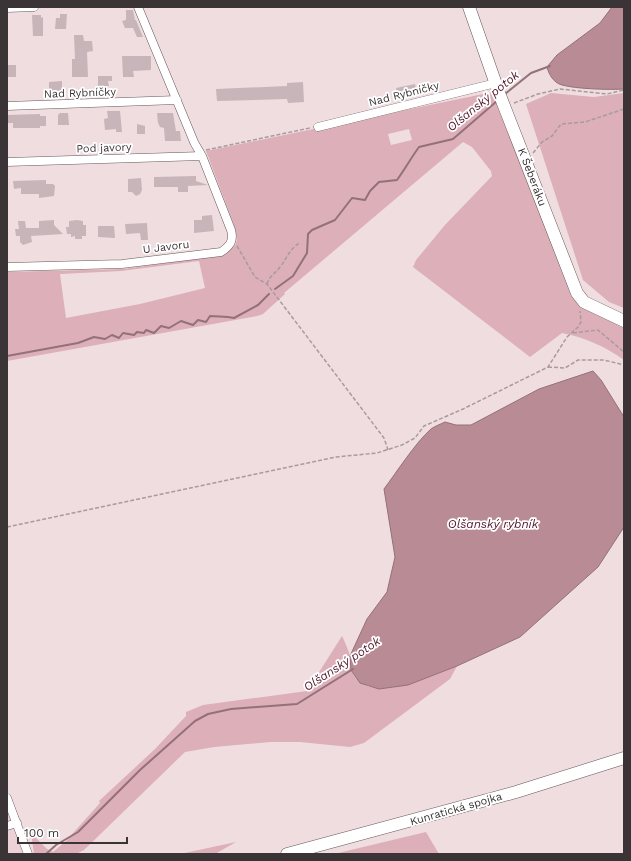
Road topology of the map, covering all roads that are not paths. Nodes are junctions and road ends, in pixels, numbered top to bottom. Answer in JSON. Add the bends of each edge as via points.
{"nodes":[{"id":1,"x":34,"y":7,"type":"edge"},
{"id":2,"x":138,"y":7,"type":"edge"},
{"id":3,"x":469,"y":7,"type":"edge"},
{"id":4,"x":7,"y":8,"type":"edge"},
{"id":5,"x":500,"y":96,"type":"junction"},
{"id":6,"x":177,"y":100,"type":"junction"},
{"id":7,"x":7,"y":106,"type":"edge"},
{"id":8,"x":318,"y":127,"type":"road end"},
{"id":9,"x":198,"y":148,"type":"junction"},
{"id":10,"x":7,"y":162,"type":"edge"},
{"id":11,"x":7,"y":267,"type":"edge"},
{"id":12,"x":624,"y":321,"type":"edge"},
{"id":13,"x":624,"y":758,"type":"edge"},
{"id":14,"x":7,"y":798,"type":"edge"},
{"id":15,"x":17,"y":823,"type":"junction"},
{"id":16,"x":7,"y":826,"type":"edge"},
{"id":17,"x":28,"y":854,"type":"edge"},
{"id":18,"x":287,"y":854,"type":"edge"}],
"edges":[{"from":1,"to":4,"type":"street"},
{"from":2,"to":6,"type":"street"},
{"from":3,"to":5,"type":"main road","name":"K Šeberáku"},
{"from":5,"to":8,"type":"street","name":"Nad Rybníčky"},
{"from":5,"to":12,"type":"main road","name":"K Šeberáku","via":[[572,282],[584,302]]},
{"from":6,"to":7,"type":"street","name":"Nad Rybníčky"},
{"from":6,"to":9,"type":"street"},
{"from":9,"to":10,"type":"street","name":"Pod javory"},
{"from":9,"to":11,"type":"street","name":"U Javoru","via":[[231,230],[231,242],[221,252],[122,264]]},
{"from":13,"to":18,"type":"main road","name":"Kunratická spojka","via":[[516,792]]},
{"from":14,"to":15,"type":"street"},
{"from":15,"to":16,"type":"street"},
{"from":15,"to":17,"type":"street"}]}
